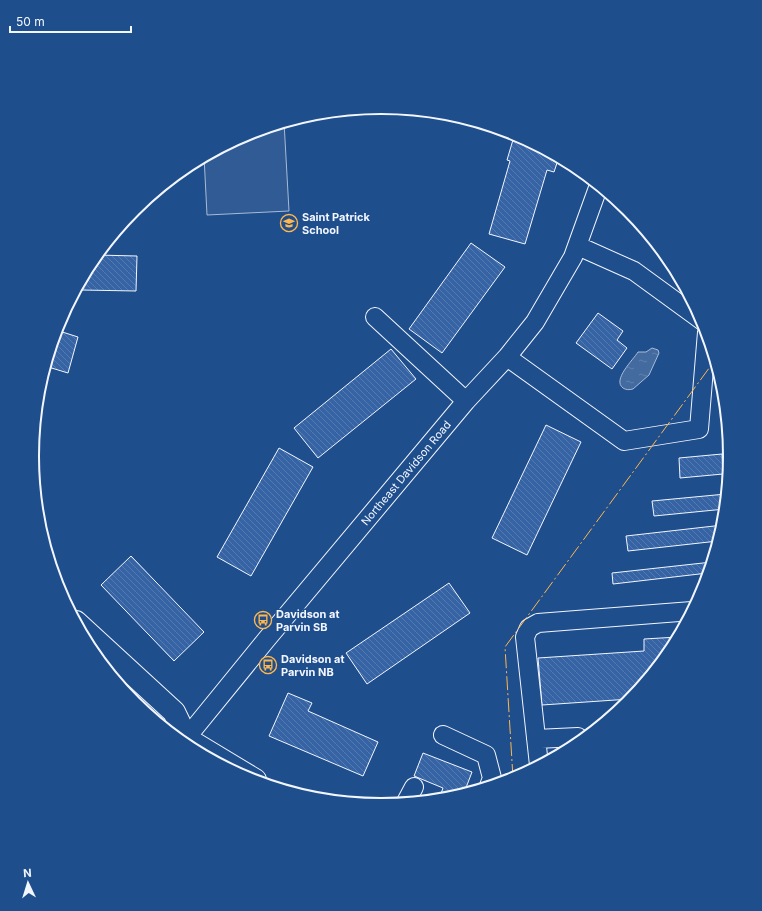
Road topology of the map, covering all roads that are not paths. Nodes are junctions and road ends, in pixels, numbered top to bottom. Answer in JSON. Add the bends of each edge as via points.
{"nodes":[{"id":1,"x":597,"y":191,"type":"edge"},
{"id":2,"x":578,"y":246,"type":"junction"},
{"id":3,"x":692,"y":313,"type":"edge"},
{"id":4,"x":375,"y":317,"type":"dead end"},
{"id":5,"x":705,"y":346,"type":"edge"},
{"id":6,"x":507,"y":357,"type":"junction"},
{"id":7,"x":466,"y":401,"type":"junction"},
{"id":8,"x":686,"y":612,"type":"edge"},
{"id":9,"x":91,"y":636,"type":"edge"},
{"id":10,"x":180,"y":732,"type":"edge"},
{"id":11,"x":443,"y":735,"type":"dead end"},
{"id":12,"x":185,"y":736,"type":"edge"},
{"id":13,"x":575,"y":737,"type":"edge"},
{"id":14,"x":536,"y":740,"type":"junction"},
{"id":15,"x":538,"y":759,"type":"edge"},
{"id":16,"x":492,"y":779,"type":"edge"}],
"edges":[{"from":1,"to":2,"type":"street","name":"Northeast Davidson Road"},
{"from":2,"to":3,"type":"street","via":[[634,271]]},
{"from":2,"to":6,"type":"street","name":"Northeast Davidson Road","via":[[535,322]]},
{"from":4,"to":7,"type":"street"},
{"from":5,"to":6,"type":"street","via":[[699,430],[624,441]]},
{"from":6,"to":7,"type":"street","name":"Northeast Davidson Road"},
{"from":7,"to":12,"type":"street","name":"Northeast Davidson Road"},
{"from":8,"to":14,"type":"street","via":[[538,623],[529,628],[525,637]]},
{"from":9,"to":10,"type":"main road","via":[[174,712]]},
{"from":11,"to":16,"type":"street","via":[[486,755]]},
{"from":13,"to":14,"type":"street"},
{"from":14,"to":15,"type":"street"}]}
